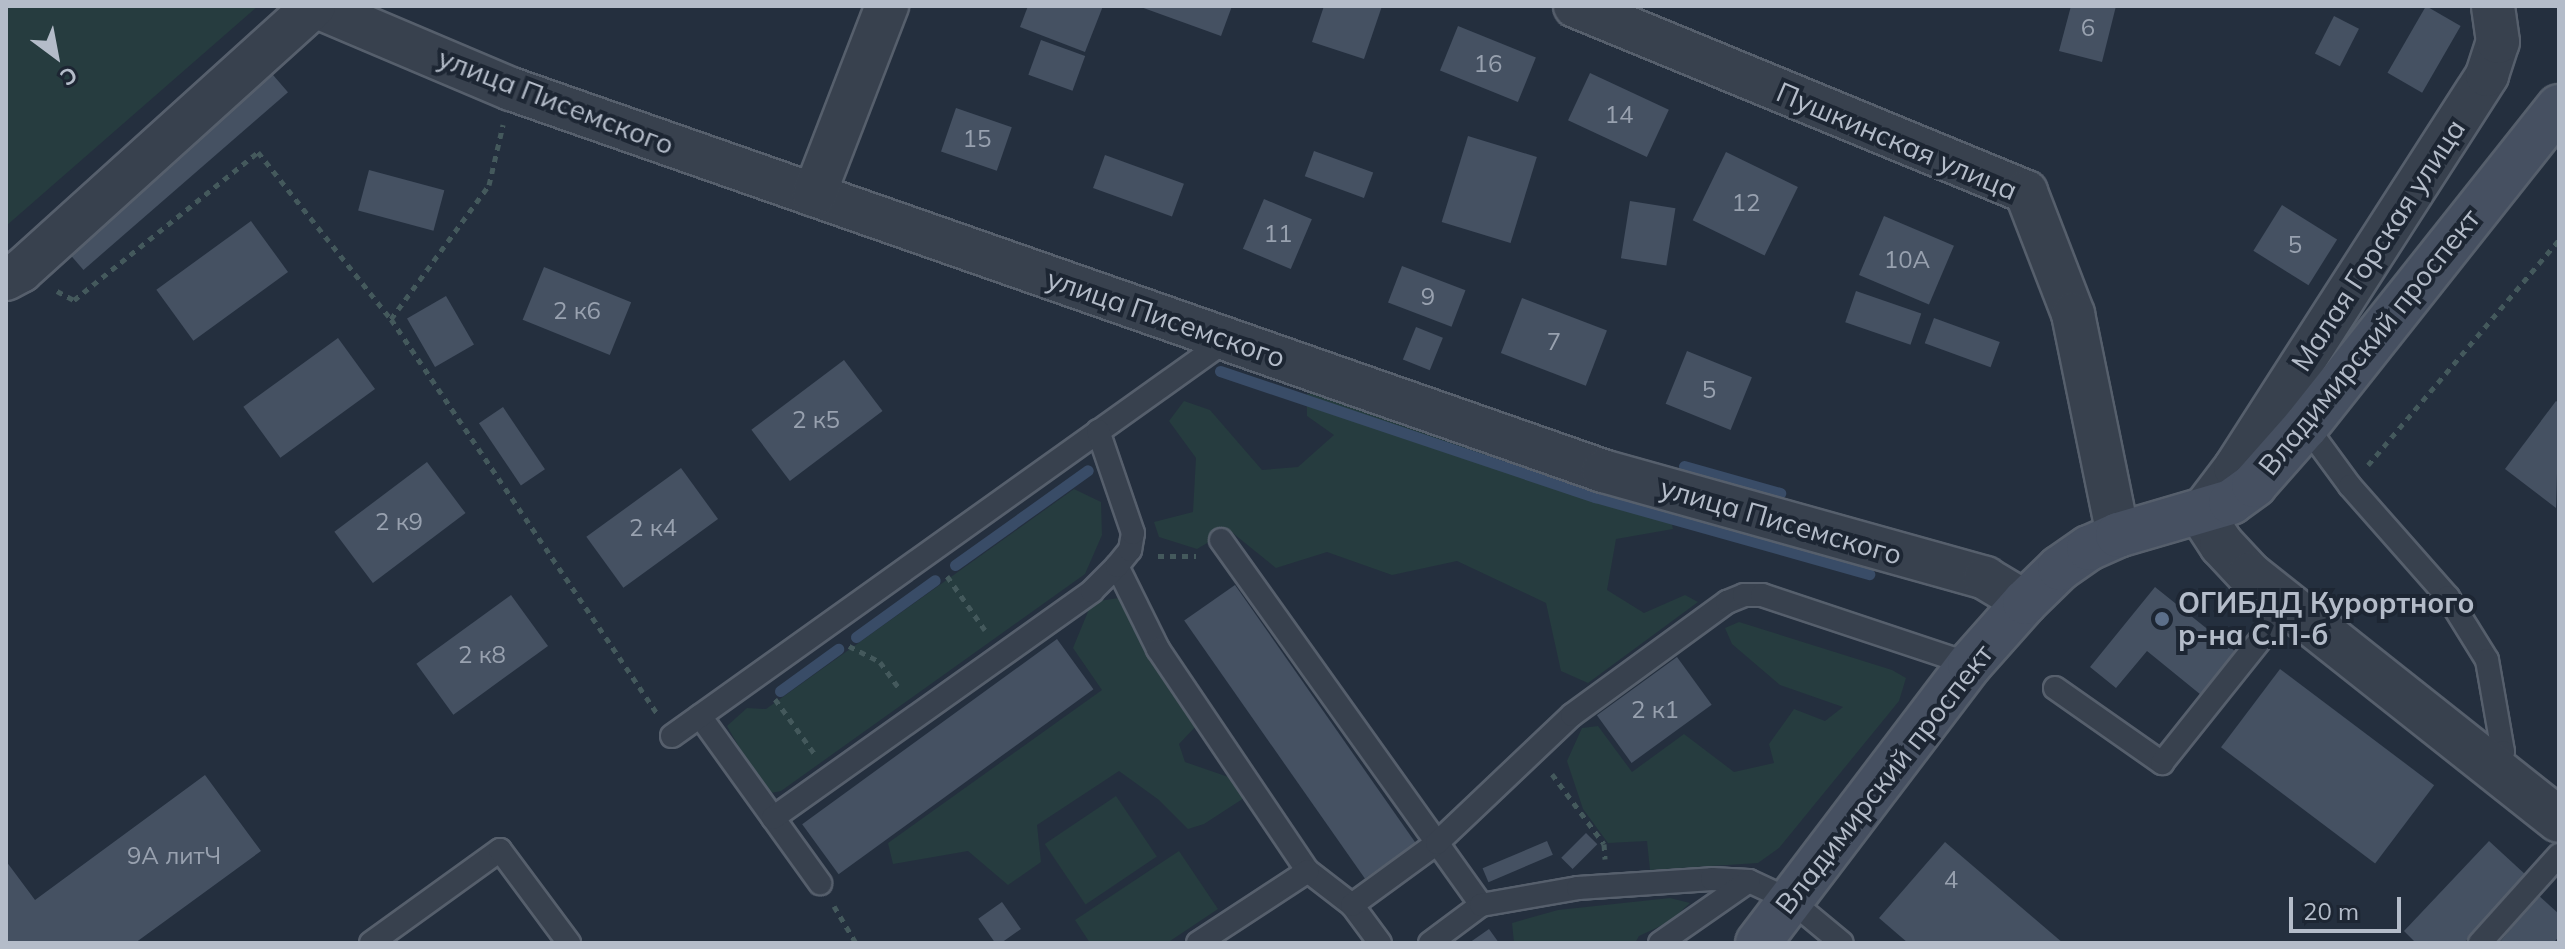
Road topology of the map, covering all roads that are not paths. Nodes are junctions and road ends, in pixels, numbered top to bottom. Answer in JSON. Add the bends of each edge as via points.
{"nodes":[{"id":1,"x":315,"y":6,"type":"edge"},
{"id":2,"x":887,"y":6,"type":"edge"},
{"id":3,"x":1575,"y":6,"type":"edge"},
{"id":4,"x":2493,"y":6,"type":"edge"},
{"id":5,"x":2559,"y":107,"type":"edge"},
{"id":6,"x":814,"y":195,"type":"junction"},
{"id":7,"x":13,"y":275,"type":"edge"},
{"id":8,"x":1228,"y":339,"type":"junction"},
{"id":9,"x":2306,"y":426,"type":"junction"},
{"id":10,"x":1098,"y":431,"type":"junction"},
{"id":11,"x":2201,"y":513,"type":"junction"},
{"id":12,"x":2118,"y":535,"type":"junction"},
{"id":13,"x":1226,"y":548,"type":"road end"},
{"id":14,"x":1123,"y":558,"type":"junction"},
{"id":15,"x":2025,"y":602,"type":"junction"},
{"id":16,"x":2288,"y":605,"type":"junction"},
{"id":17,"x":1970,"y":664,"type":"junction"},
{"id":18,"x":2055,"y":688,"type":"dead end"},
{"id":19,"x":700,"y":716,"type":"junction"},
{"id":20,"x":672,"y":736,"type":"road end"},
{"id":21,"x":2495,"y":769,"type":"junction"},
{"id":22,"x":773,"y":818,"type":"junction"},
{"id":23,"x":2559,"y":820,"type":"edge"},
{"id":24,"x":1437,"y":843,"type":"junction"},
{"id":25,"x":2559,"y":855,"type":"edge"},
{"id":26,"x":1308,"y":871,"type":"junction"},
{"id":27,"x":1749,"y":881,"type":"junction"},
{"id":28,"x":820,"y":883,"type":"road end"},
{"id":29,"x":1790,"y":900,"type":"junction"},
{"id":30,"x":1352,"y":905,"type":"junction"},
{"id":31,"x":1481,"y":905,"type":"junction"},
{"id":32,"x":371,"y":943,"type":"edge"},
{"id":33,"x":569,"y":943,"type":"edge"},
{"id":34,"x":1198,"y":943,"type":"edge"},
{"id":35,"x":1380,"y":943,"type":"edge"},
{"id":36,"x":1430,"y":943,"type":"edge"},
{"id":37,"x":1660,"y":943,"type":"edge"},
{"id":38,"x":1758,"y":943,"type":"edge"},
{"id":39,"x":1842,"y":943,"type":"edge"},
{"id":40,"x":2480,"y":943,"type":"edge"}],
"edges":[{"from":1,"to":6,"type":"street","name":"улица Писемского","via":[[511,89]]},
{"from":1,"to":7,"type":"street"},
{"from":2,"to":6,"type":"street"},
{"from":3,"to":12,"type":"street","name":"Пушкинская улица","via":[[2026,192],[2073,314]]},
{"from":4,"to":11,"type":"street","name":"Малая Горская улица","via":[[2498,42],[2487,75]]},
{"from":5,"to":9,"type":"main road","name":"Владимирский проспект"},
{"from":6,"to":8,"type":"street","name":"улица Писемского"},
{"from":8,"to":10,"type":"lane"},
{"from":8,"to":15,"type":"street","name":"улица Писемского","via":[[1603,471],[1985,578]]},
{"from":9,"to":11,"type":"main road","name":"Владимирский проспект","via":[[2254,485],[2231,502]]},
{"from":9,"to":21,"type":"lane","via":[[2350,486],[2448,597],[2487,660],[2503,752]]},
{"from":10,"to":14,"type":"lane","via":[[1133,533]]},
{"from":10,"to":19,"type":"lane"},
{"from":11,"to":12,"type":"main road","name":"Владимирский проспект"},
{"from":11,"to":16,"type":"street","via":[[2250,575]]},
{"from":12,"to":15,"type":"main road","name":"Владимирский проспект","via":[[2060,568]]},
{"from":13,"to":24,"type":"lane"},
{"from":14,"to":22,"type":"lane","via":[[1092,591]]},
{"from":14,"to":26,"type":"lane","via":[[1158,649]]},
{"from":15,"to":17,"type":"main road","name":"Владимирский проспект"},
{"from":16,"to":18,"type":"lane","via":[[2162,763]]},
{"from":16,"to":21,"type":"street"},
{"from":17,"to":24,"type":"lane","via":[[1762,595],[1744,595],[1572,715]]},
{"from":17,"to":29,"type":"main road","name":"Владимирский проспект"},
{"from":19,"to":20,"type":"lane"},
{"from":19,"to":22,"type":"lane"},
{"from":21,"to":23,"type":"street"},
{"from":22,"to":28,"type":"lane"},
{"from":24,"to":30,"type":"lane"},
{"from":24,"to":31,"type":"lane"},
{"from":25,"to":40,"type":"lane"},
{"from":26,"to":30,"type":"lane"},
{"from":26,"to":34,"type":"lane"},
{"from":27,"to":29,"type":"lane"},
{"from":27,"to":31,"type":"lane","via":[[1607,886]]},
{"from":27,"to":37,"type":"lane"},
{"from":29,"to":38,"type":"main road","name":"Владимирский проспект"},
{"from":29,"to":39,"type":"lane"},
{"from":30,"to":35,"type":"lane"},
{"from":31,"to":36,"type":"lane"},
{"from":32,"to":33,"type":"lane","via":[[500,850]]}]}
